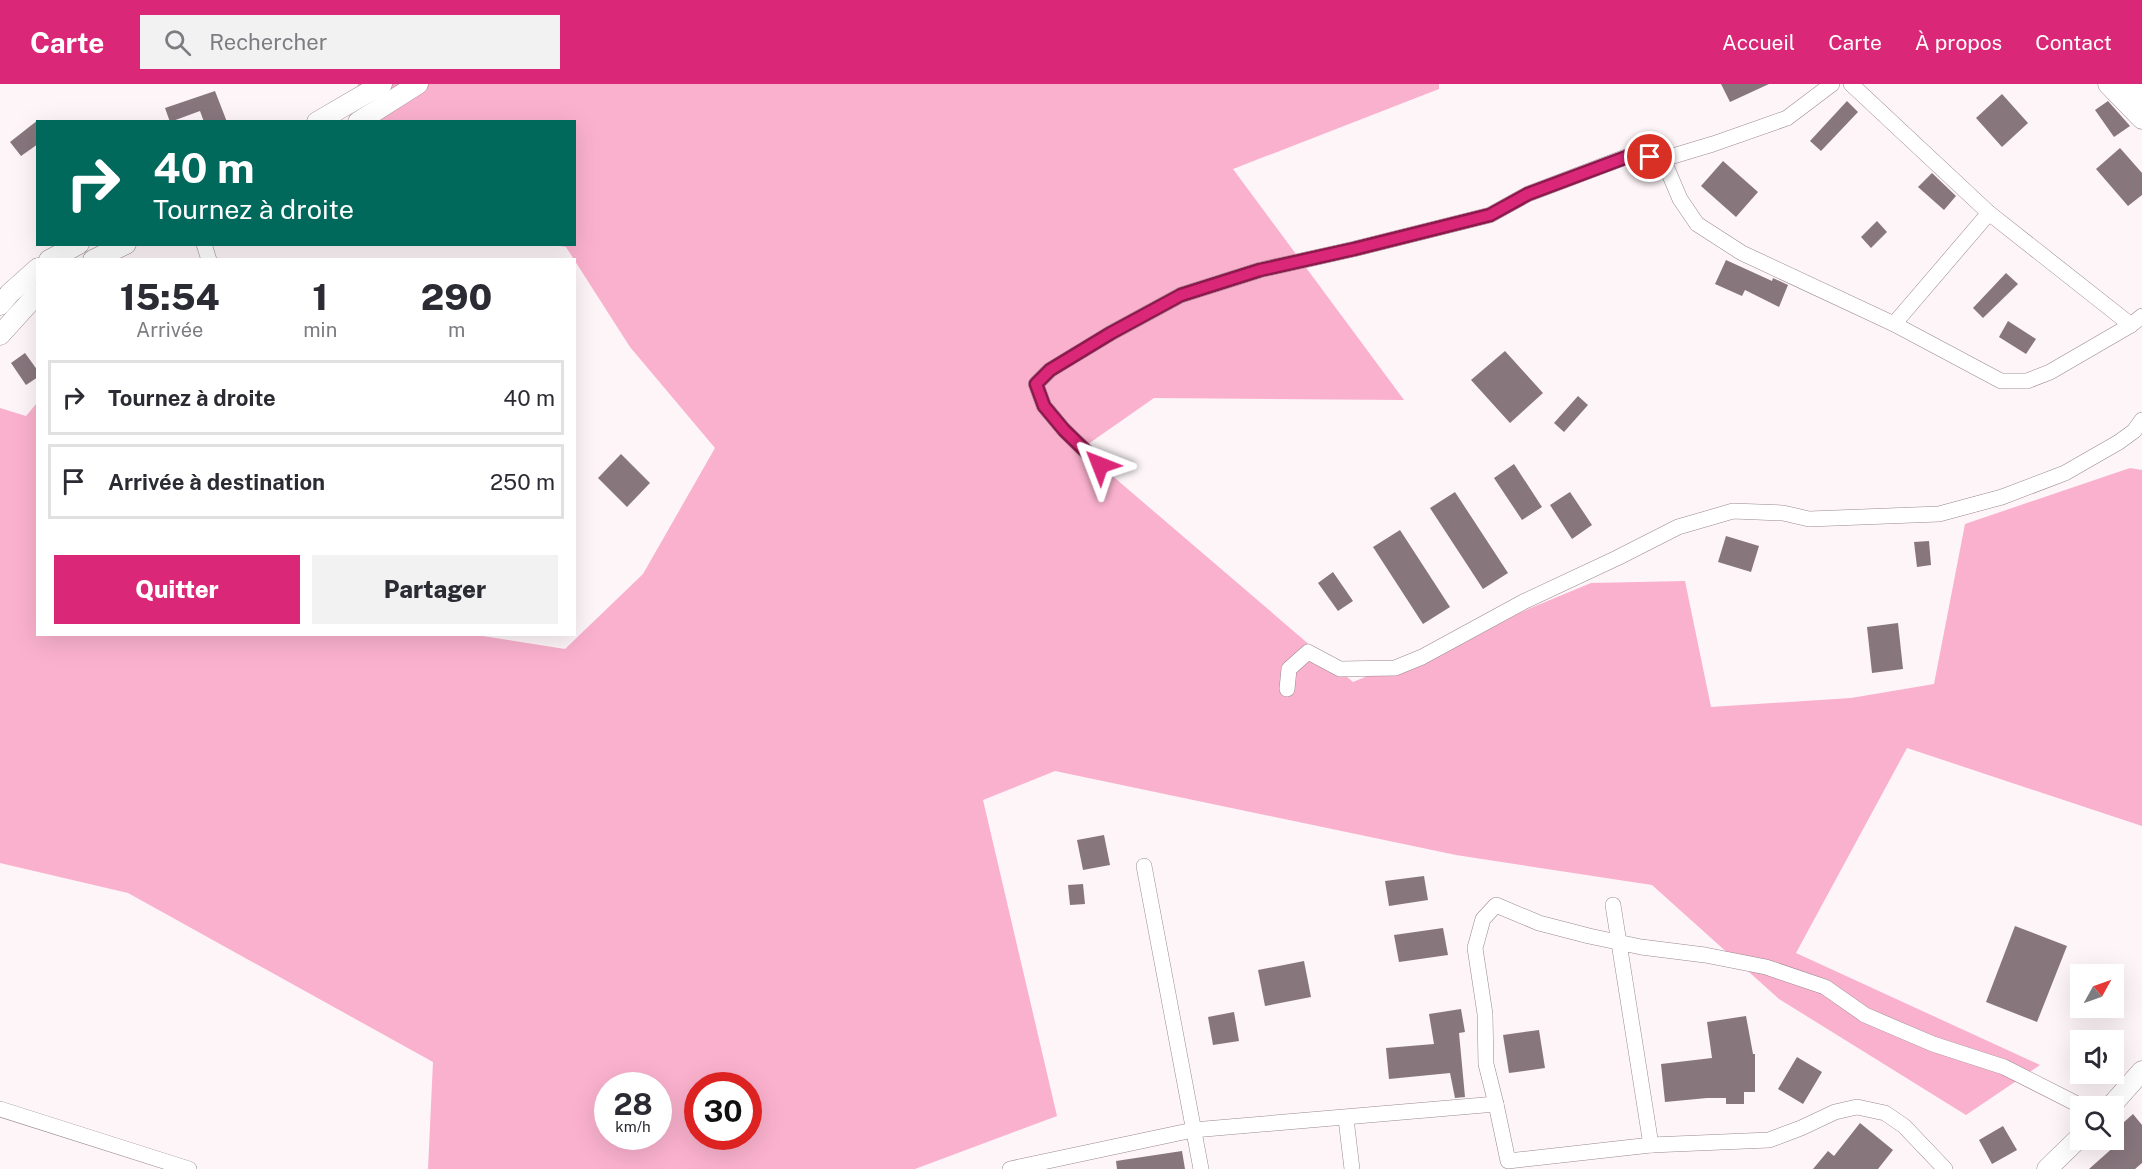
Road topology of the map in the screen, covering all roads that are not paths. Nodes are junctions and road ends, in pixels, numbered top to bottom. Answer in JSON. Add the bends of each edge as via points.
{"nodes":[{"id":1,"x":382,"y":84,"type":"edge"},
{"id":2,"x":418,"y":84,"type":"edge"},
{"id":3,"x":1832,"y":84,"type":"edge"},
{"id":4,"x":1851,"y":84,"type":"edge"},
{"id":5,"x":2108,"y":84,"type":"edge"},
{"id":6,"x":2131,"y":84,"type":"edge"},
{"id":7,"x":2142,"y":95,"type":"edge"},
{"id":8,"x":2142,"y":119,"type":"edge"},
{"id":9,"x":320,"y":120,"type":"edge"},
{"id":10,"x":361,"y":120,"type":"edge"},
{"id":11,"x":1663,"y":159,"type":"junction"},
{"id":12,"x":1989,"y":213,"type":"junction"},
{"id":13,"x":75,"y":246,"type":"edge"},
{"id":14,"x":122,"y":246,"type":"edge"},
{"id":15,"x":53,"y":258,"type":"edge"},
{"id":16,"x":97,"y":258,"type":"edge"},
{"id":17,"x":36,"y":270,"type":"edge"},
{"id":18,"x":36,"y":295,"type":"edge"},
{"id":19,"x":0,"y":306,"type":"edge"},
{"id":20,"x":2136,"y":320,"type":"edge"},
{"id":21,"x":1894,"y":324,"type":"junction"},
{"id":22,"x":0,"y":335,"type":"edge"},
{"id":23,"x":2142,"y":420,"type":"edge"},
{"id":24,"x":1100,"y":465,"type":"dead end"},
{"id":25,"x":1287,"y":688,"type":"dead end"},
{"id":26,"x":1144,"y":866,"type":"dead end"},
{"id":27,"x":1614,"y":905,"type":"dead end"},
{"id":28,"x":1620,"y":942,"type":"junction"},
{"id":29,"x":2142,"y":1071,"type":"edge"},
{"id":30,"x":2120,"y":1096,"type":"edge"},
{"id":31,"x":2070,"y":1100,"type":"edge"},
{"id":32,"x":1496,"y":1104,"type":"junction"},
{"id":33,"x":0,"y":1109,"type":"edge"},
{"id":34,"x":1346,"y":1119,"type":"junction"},
{"id":35,"x":1193,"y":1130,"type":"junction"},
{"id":36,"x":1651,"y":1144,"type":"junction"},
{"id":37,"x":2070,"y":1147,"type":"edge"},
{"id":38,"x":1509,"y":1165,"type":"edge"},
{"id":39,"x":1035,"y":1167,"type":"edge"},
{"id":40,"x":189,"y":1169,"type":"edge"},
{"id":41,"x":1010,"y":1169,"type":"edge"},
{"id":42,"x":1201,"y":1169,"type":"edge"},
{"id":43,"x":1352,"y":1169,"type":"edge"},
{"id":44,"x":1945,"y":1169,"type":"edge"},
{"id":45,"x":2047,"y":1169,"type":"edge"}],
"edges":[{"from":1,"to":9,"type":"street"},
{"from":2,"to":10,"type":"street"},
{"from":3,"to":11,"type":"street","via":[[1787,118]]},
{"from":4,"to":12,"type":"street"},
{"from":5,"to":8,"type":"street"},
{"from":6,"to":7,"type":"street"},
{"from":11,"to":21,"type":"street","via":[[1680,199],[1697,224],[1742,253]]},
{"from":11,"to":24,"type":"street","via":[[1632,155],[1528,194],[1490,215],[1260,270],[1181,295],[1050,370],[1036,384],[1044,406]]},
{"from":12,"to":20,"type":"street"},
{"from":12,"to":21,"type":"street"},
{"from":13,"to":15,"type":"street"},
{"from":14,"to":16,"type":"street"},
{"from":17,"to":19,"type":"street"},
{"from":18,"to":22,"type":"street"},
{"from":20,"to":21,"type":"street","via":[[2050,372],[2027,381],[2001,381]]},
{"from":23,"to":25,"type":"street","via":[[2119,442],[2065,473],[2002,497],[1939,514],[1809,519],[1783,513],[1732,511],[1678,527],[1395,668],[1340,669],[1308,652],[1289,669]]},
{"from":26,"to":35,"type":"street"},
{"from":27,"to":28,"type":"street"},
{"from":28,"to":31,"type":"street","via":[[1766,967],[1825,987],[1865,1015],[1933,1044],[2004,1067]]},
{"from":28,"to":32,"type":"street","via":[[1539,923],[1496,906],[1483,919],[1475,948],[1485,1014],[1486,1064]]},
{"from":28,"to":36,"type":"street"},
{"from":29,"to":30,"type":"street"},
{"from":32,"to":34,"type":"street"},
{"from":32,"to":38,"type":"street"},
{"from":33,"to":40,"type":"street"},
{"from":34,"to":35,"type":"street"},
{"from":34,"to":43,"type":"street"},
{"from":35,"to":39,"type":"street"},
{"from":35,"to":42,"type":"street"},
{"from":36,"to":38,"type":"street"},
{"from":36,"to":44,"type":"street","via":[[1768,1140],[1857,1107],[1885,1113],[1904,1126]]},
{"from":37,"to":45,"type":"street"},
{"from":39,"to":41,"type":"street"}]}
